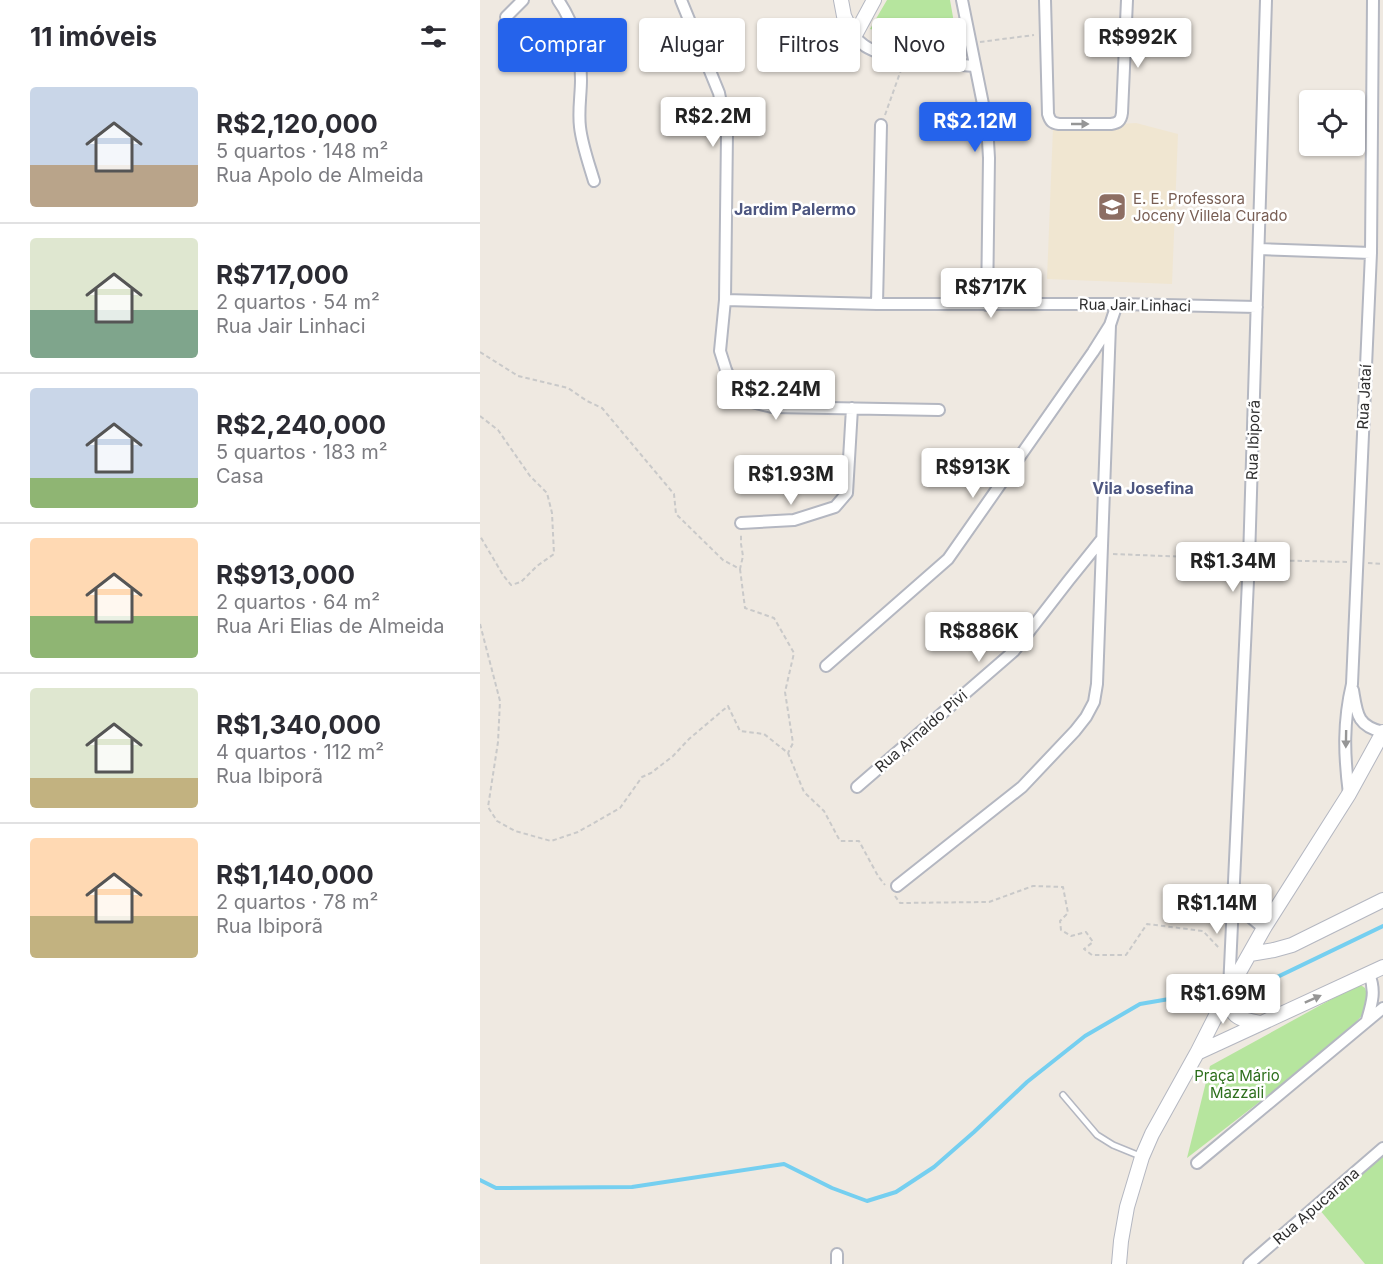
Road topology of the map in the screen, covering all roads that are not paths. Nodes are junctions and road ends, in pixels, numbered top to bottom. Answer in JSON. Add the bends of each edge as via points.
{"nodes":[{"id":1,"x":523,"y":0,"type":"edge"},
{"id":2,"x":558,"y":0,"type":"edge"},
{"id":3,"x":681,"y":0,"type":"edge"},
{"id":4,"x":841,"y":0,"type":"edge"},
{"id":5,"x":874,"y":0,"type":"edge"},
{"id":6,"x":962,"y":0,"type":"edge"},
{"id":7,"x":1045,"y":0,"type":"edge"},
{"id":8,"x":1127,"y":0,"type":"edge"},
{"id":9,"x":1266,"y":0,"type":"edge"},
{"id":10,"x":1373,"y":0,"type":"edge"},
{"id":11,"x":506,"y":17,"type":"dead end"},
{"id":12,"x":845,"y":18,"type":"edge"},
{"id":13,"x":860,"y":26,"type":"edge"},
{"id":14,"x":860,"y":42,"type":"edge"},
{"id":15,"x":975,"y":66,"type":"junction"},
{"id":16,"x":881,"y":125,"type":"road end"},
{"id":17,"x":594,"y":181,"type":"dead end"},
{"id":18,"x":1259,"y":249,"type":"junction"},
{"id":19,"x":1371,"y":253,"type":"junction"},
{"id":20,"x":725,"y":300,"type":"junction"},
{"id":21,"x":877,"y":304,"type":"junction"},
{"id":22,"x":1117,"y":304,"type":"junction"},
{"id":23,"x":987,"y":305,"type":"junction"},
{"id":24,"x":1257,"y":307,"type":"junction"},
{"id":25,"x":1110,"y":325,"type":"junction"},
{"id":26,"x":852,"y":408,"type":"junction"},
{"id":27,"x":939,"y":410,"type":"dead end"},
{"id":28,"x":741,"y":523,"type":"road end"},
{"id":29,"x":1102,"y":539,"type":"junction"},
{"id":30,"x":826,"y":666,"type":"dead end"},
{"id":31,"x":1352,"y":684,"type":"junction"},
{"id":32,"x":1383,"y":732,"type":"edge"},
{"id":33,"x":857,"y":787,"type":"dead end"},
{"id":34,"x":1349,"y":794,"type":"junction"},
{"id":35,"x":1233,"y":880,"type":"junction"},
{"id":36,"x":895,"y":890,"type":"road end"},
{"id":37,"x":1383,"y":900,"type":"edge"},
{"id":38,"x":1264,"y":928,"type":"junction"},
{"id":39,"x":1250,"y":954,"type":"junction"},
{"id":40,"x":1383,"y":967,"type":"edge"},
{"id":41,"x":1369,"y":974,"type":"junction"},
{"id":42,"x":1229,"y":990,"type":"junction"},
{"id":43,"x":1383,"y":1008,"type":"edge"},
{"id":44,"x":1366,"y":1022,"type":"junction"},
{"id":45,"x":1260,"y":1023,"type":"junction"},
{"id":46,"x":1197,"y":1053,"type":"junction"},
{"id":47,"x":1063,"y":1095,"type":"dead end"},
{"id":48,"x":1383,"y":1148,"type":"edge"},
{"id":49,"x":1142,"y":1157,"type":"junction"},
{"id":50,"x":1197,"y":1163,"type":"dead end"},
{"id":51,"x":1119,"y":1264,"type":"edge"},
{"id":52,"x":1249,"y":1264,"type":"edge"}],
"edges":[{"from":1,"to":11,"type":"street"},
{"from":2,"to":17,"type":"street","via":[[574,28],[578,46],[580,129]]},
{"from":3,"to":20,"type":"street","via":[[724,111]]},
{"from":4,"to":12,"type":"main road"},
{"from":5,"to":13,"type":"main road"},
{"from":6,"to":15,"type":"street"},
{"from":7,"to":8,"type":"street","one_way":true,"via":[[1048,114],[1053,123],[1059,124],[1121,120]]},
{"from":9,"to":18,"type":"street","name":"Rua Ibiporã"},
{"from":10,"to":19,"type":"street","name":"Rua Jataí"},
{"from":14,"to":15,"type":"street","via":[[880,53]]},
{"from":15,"to":23,"type":"street","via":[[987,124],[989,158]]},
{"from":16,"to":21,"type":"street"},
{"from":18,"to":19,"type":"street"},
{"from":18,"to":24,"type":"street","name":"Rua Ibiporã"},
{"from":19,"to":31,"type":"street","name":"Rua Jataí"},
{"from":20,"to":21,"type":"street","name":"Rua Jair Linhaci"},
{"from":20,"to":26,"type":"street","via":[[720,351],[736,392],[748,401],[772,407]]},
{"from":21,"to":23,"type":"street","name":"Rua Jair Linhaci"},
{"from":22,"to":23,"type":"street","name":"Rua Jair Linhaci"},
{"from":22,"to":24,"type":"street","name":"Rua Jair Linhaci"},
{"from":22,"to":25,"type":"street"},
{"from":24,"to":35,"type":"street","name":"Rua Ibiporã"},
{"from":25,"to":29,"type":"street"},
{"from":25,"to":30,"type":"street","via":[[948,559]]},
{"from":26,"to":27,"type":"street"},
{"from":26,"to":28,"type":"street","via":[[847,494],[836,507],[794,520]]},
{"from":29,"to":33,"type":"street","name":"Rua Arnaldo Pivi","via":[[1014,651]]},
{"from":29,"to":36,"type":"street","via":[[1098,684],[1086,717],[1022,787]]},
{"from":31,"to":32,"type":"street","via":[[1356,710],[1364,724]]},
{"from":31,"to":34,"type":"street","name":"Rua Jataí","one_way":true,"via":[[1346,709]]},
{"from":32,"to":34,"type":"main road"},
{"from":34,"to":38,"type":"main road"},
{"from":35,"to":38,"type":"street","name":"Rua Ibiporã","via":[[1242,911]]},
{"from":35,"to":42,"type":"street","name":"Rua Ibiporã"},
{"from":37,"to":39,"type":"main road","via":[[1292,945]]},
{"from":38,"to":39,"type":"main road"},
{"from":39,"to":42,"type":"main road"},
{"from":40,"to":41,"type":"main road"},
{"from":41,"to":44,"type":"street","via":[[1373,995]]},
{"from":45,"to":41,"type":"main road","one_way":true},
{"from":42,"to":45,"type":"main road","via":[[1231,1009],[1236,1016]]},
{"from":42,"to":46,"type":"main road"},
{"from":43,"to":44,"type":"street"},
{"from":44,"to":50,"type":"street"},
{"from":45,"to":46,"type":"main road"},
{"from":46,"to":49,"type":"main road"},
{"from":47,"to":49,"type":"lane","via":[[1097,1135]]},
{"from":48,"to":52,"type":"street","name":"Rua Apucarana"},
{"from":49,"to":51,"type":"main road","via":[[1127,1208]]}]}
